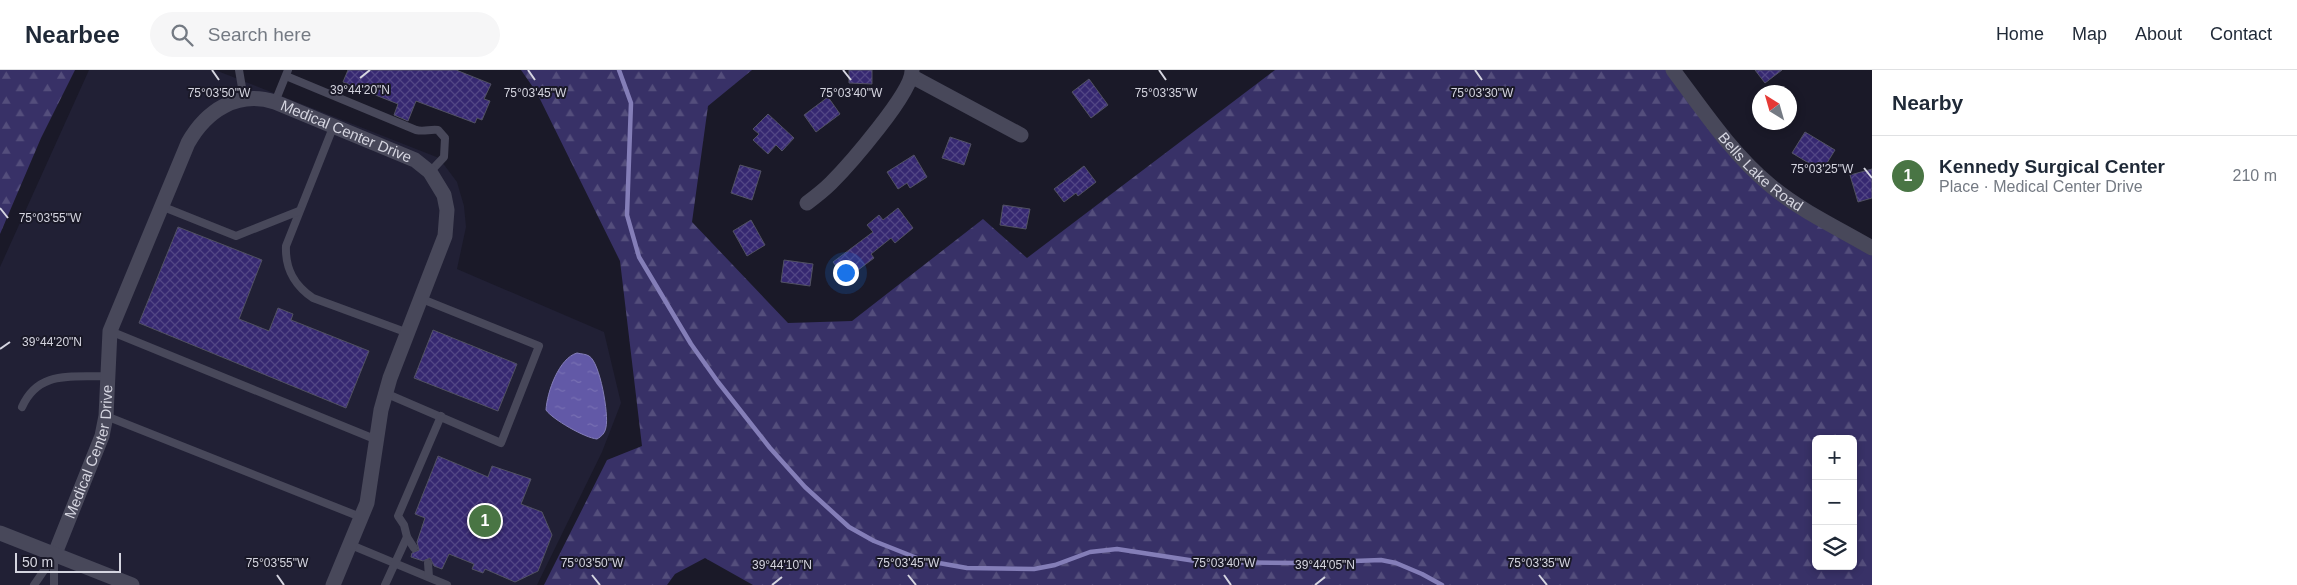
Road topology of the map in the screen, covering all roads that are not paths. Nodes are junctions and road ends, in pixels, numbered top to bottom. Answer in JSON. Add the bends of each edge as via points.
{"nodes":[{"id":1,"x":239,"y":70,"type":"edge"},
{"id":2,"x":1673,"y":70,"type":"edge"},
{"id":3,"x":287,"y":73,"type":"edge"},
{"id":4,"x":912,"y":74,"type":"edge"},
{"id":5,"x":244,"y":99,"type":"junction"},
{"id":6,"x":275,"y":102,"type":"junction"},
{"id":7,"x":334,"y":125,"type":"junction"},
{"id":8,"x":1021,"y":134,"type":"dead end"},
{"id":9,"x":430,"y":172,"type":"junction"},
{"id":10,"x":807,"y":203,"type":"dead end"},
{"id":11,"x":161,"y":206,"type":"junction"},
{"id":12,"x":299,"y":211,"type":"junction"},
{"id":13,"x":1872,"y":248,"type":"edge"},
{"id":14,"x":422,"y":299,"type":"junction"},
{"id":15,"x":110,"y":331,"type":"junction"},
{"id":16,"x":408,"y":333,"type":"junction"},
{"id":17,"x":108,"y":376,"type":"junction"},
{"id":18,"x":385,"y":393,"type":"junction"},
{"id":19,"x":22,"y":407,"type":"dead end"},
{"id":20,"x":106,"y":416,"type":"junction"},
{"id":21,"x":441,"y":416,"type":"junction"},
{"id":22,"x":377,"y":440,"type":"junction"},
{"id":23,"x":363,"y":518,"type":"junction"},
{"id":24,"x":0,"y":533,"type":"edge"},
{"id":25,"x":407,"y":537,"type":"junction"},
{"id":26,"x":351,"y":545,"type":"junction"},
{"id":27,"x":414,"y":548,"type":"dead end"},
{"id":28,"x":54,"y":556,"type":"junction"},
{"id":29,"x":428,"y":563,"type":"dead end"},
{"id":30,"x":394,"y":564,"type":"junction"},
{"id":31,"x":429,"y":578,"type":"junction"},
{"id":32,"x":34,"y":585,"type":"edge"},
{"id":33,"x":54,"y":585,"type":"edge"},
{"id":34,"x":132,"y":585,"type":"edge"},
{"id":35,"x":333,"y":585,"type":"edge"},
{"id":36,"x":385,"y":585,"type":"edge"},
{"id":37,"x":447,"y":585,"type":"edge"}],
"edges":[{"from":1,"to":5,"type":"lane"},
{"from":2,"to":13,"type":"street","name":"Bells Lake Road","via":[[1723,136],[1758,175],[1793,202]]},
{"from":3,"to":6,"type":"lane"},
{"from":3,"to":9,"type":"lane","via":[[416,130],[438,130],[445,138],[444,157]]},
{"from":4,"to":8,"type":"street"},
{"from":4,"to":10,"type":"street","via":[[905,94],[839,175]]},
{"from":5,"to":6,"type":"street","name":"Medical Center Drive"},
{"from":5,"to":11,"type":"street","name":"Medical Center Drive","via":[[220,107],[200,123]]},
{"from":6,"to":7,"type":"street","name":"Medical Center Drive"},
{"from":7,"to":9,"type":"street","name":"Medical Center Drive","via":[[404,154]]},
{"from":7,"to":12,"type":"lane"},
{"from":9,"to":14,"type":"street","name":"Medical Center Drive","via":[[444,195],[448,223]]},
{"from":11,"to":12,"type":"lane","via":[[236,236]]},
{"from":11,"to":15,"type":"street","name":"Medical Center Drive"},
{"from":12,"to":16,"type":"lane","via":[[286,246],[285,260],[289,273],[304,292]]},
{"from":14,"to":16,"type":"street","name":"Medical Center Drive"},
{"from":14,"to":21,"type":"lane","via":[[540,346],[501,443]]},
{"from":15,"to":17,"type":"street","name":"Medical Center Drive"},
{"from":15,"to":22,"type":"lane"},
{"from":16,"to":18,"type":"street","name":"Medical Center Drive"},
{"from":17,"to":19,"type":"lane","via":[[51,379],[34,388]]},
{"from":17,"to":20,"type":"street","name":"Medical Center Drive"},
{"from":18,"to":21,"type":"lane"},
{"from":18,"to":22,"type":"street","name":"Medical Center Drive"},
{"from":20,"to":23,"type":"lane"},
{"from":20,"to":28,"type":"street","name":"Medical Center Drive","via":[[99,446]]},
{"from":21,"to":25,"type":"lane","via":[[398,516]]},
{"from":22,"to":23,"type":"street","name":"Medical Center Drive"},
{"from":23,"to":26,"type":"street","name":"Medical Center Drive"},
{"from":24,"to":28,"type":"street"},
{"from":25,"to":27,"type":"lane"},
{"from":25,"to":30,"type":"lane"},
{"from":26,"to":30,"type":"lane"},
{"from":26,"to":35,"type":"street","name":"Medical Center Drive"},
{"from":28,"to":32,"type":"lane"},
{"from":28,"to":33,"type":"lane"},
{"from":28,"to":34,"type":"street"},
{"from":29,"to":31,"type":"lane"},
{"from":30,"to":31,"type":"lane"},
{"from":30,"to":36,"type":"lane"},
{"from":31,"to":37,"type":"lane"}]}
